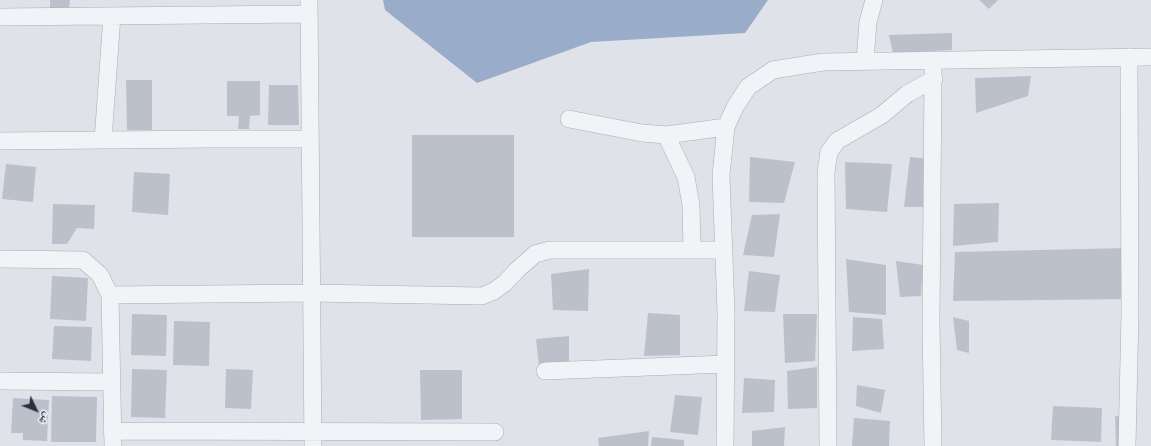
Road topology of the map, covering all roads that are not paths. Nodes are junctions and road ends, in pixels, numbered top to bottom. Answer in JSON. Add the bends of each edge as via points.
{"nodes":[{"id":1,"x":874,"y":0,"type":"edge"},
{"id":2,"x":309,"y":7,"type":"edge"},
{"id":3,"x":112,"y":16,"type":"junction"},
{"id":4,"x":0,"y":17,"type":"edge"},
{"id":5,"x":1129,"y":57,"type":"junction"},
{"id":6,"x":1151,"y":57,"type":"edge"},
{"id":7,"x":934,"y":60,"type":"junction"},
{"id":8,"x":864,"y":61,"type":"junction"},
{"id":9,"x":934,"y":79,"type":"junction"},
{"id":10,"x":569,"y":119,"type":"dead end"},
{"id":11,"x":726,"y":128,"type":"junction"},
{"id":12,"x":666,"y":135,"type":"junction"},
{"id":13,"x":310,"y":139,"type":"junction"},
{"id":14,"x":103,"y":140,"type":"junction"},
{"id":15,"x":0,"y":141,"type":"edge"},
{"id":16,"x":692,"y":250,"type":"junction"},
{"id":17,"x":724,"y":250,"type":"junction"},
{"id":18,"x":0,"y":259,"type":"edge"},
{"id":19,"x":311,"y":293,"type":"junction"},
{"id":20,"x":110,"y":295,"type":"junction"},
{"id":21,"x":726,"y":364,"type":"junction"},
{"id":22,"x":545,"y":371,"type":"dead end"},
{"id":23,"x":0,"y":381,"type":"edge"},
{"id":24,"x":111,"y":382,"type":"junction"},
{"id":25,"x":495,"y":432,"type":"dead end"},
{"id":26,"x":113,"y":438,"type":"edge"},
{"id":27,"x":312,"y":439,"type":"edge"},
{"id":28,"x":725,"y":446,"type":"edge"},
{"id":29,"x":828,"y":446,"type":"edge"},
{"id":30,"x":933,"y":446,"type":"edge"},
{"id":31,"x":1127,"y":446,"type":"edge"}],
"edges":[{"from":1,"to":8,"type":"street","via":[[868,22]]},
{"from":2,"to":3,"type":"street"},
{"from":2,"to":13,"type":"street"},
{"from":3,"to":4,"type":"street"},
{"from":3,"to":14,"type":"street"},
{"from":5,"to":6,"type":"street"},
{"from":5,"to":7,"type":"street"},
{"from":5,"to":31,"type":"street","via":[[1130,314]]},
{"from":7,"to":8,"type":"street"},
{"from":7,"to":9,"type":"street"},
{"from":8,"to":11,"type":"street","via":[[823,62],[773,70],[748,87],[735,106]]},
{"from":9,"to":29,"type":"street","via":[[907,94],[882,115],[837,141],[829,152],[826,172]]},
{"from":9,"to":30,"type":"street","via":[[931,324]]},
{"from":10,"to":12,"type":"street"},
{"from":11,"to":12,"type":"street"},
{"from":11,"to":17,"type":"street","via":[[721,176]]},
{"from":12,"to":16,"type":"street","via":[[686,177],[691,205]]},
{"from":13,"to":14,"type":"street"},
{"from":13,"to":19,"type":"street"},
{"from":14,"to":15,"type":"street"},
{"from":16,"to":17,"type":"street"},
{"from":16,"to":19,"type":"street","via":[[550,250],[535,254],[505,283],[482,296]]},
{"from":17,"to":21,"type":"street"},
{"from":18,"to":20,"type":"street","via":[[83,260],[100,275]]},
{"from":19,"to":20,"type":"street"},
{"from":19,"to":27,"type":"street"},
{"from":20,"to":24,"type":"street"},
{"from":21,"to":22,"type":"street"},
{"from":21,"to":28,"type":"street"},
{"from":23,"to":24,"type":"street"},
{"from":24,"to":26,"type":"street"},
{"from":25,"to":27,"type":"street"},
{"from":26,"to":27,"type":"street"}]}
